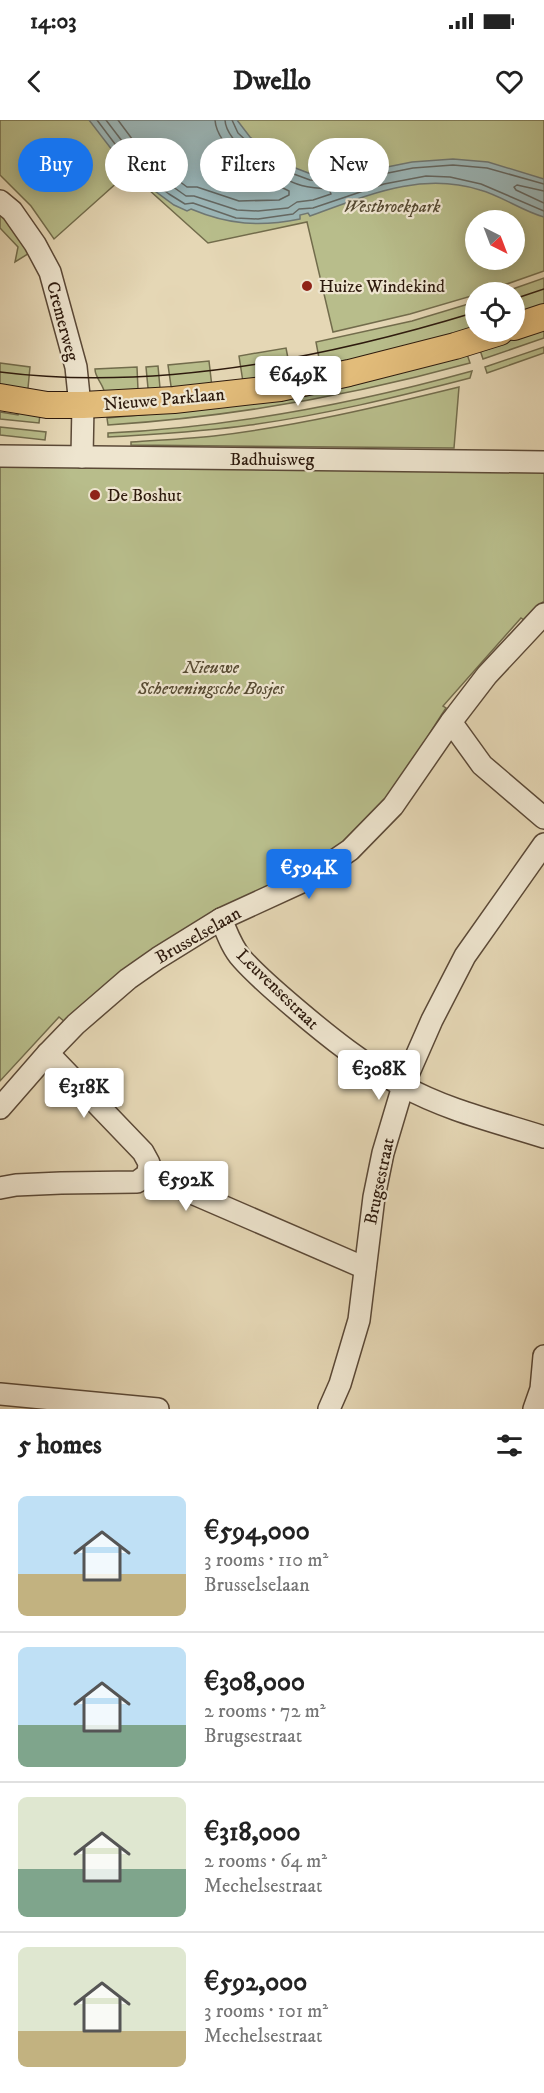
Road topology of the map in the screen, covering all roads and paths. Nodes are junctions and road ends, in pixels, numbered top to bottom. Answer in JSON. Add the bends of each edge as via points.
{"nodes":[{"id":1,"x":0,"y":201,"type":"edge"},
{"id":2,"x":544,"y":317,"type":"edge"},
{"id":3,"x":525,"y":323,"type":"edge"},
{"id":4,"x":465,"y":342,"type":"edge"},
{"id":5,"x":0,"y":397,"type":"edge"},
{"id":6,"x":82,"y":405,"type":"junction"},
{"id":7,"x":0,"y":456,"type":"edge"},
{"id":8,"x":82,"y":457,"type":"junction"},
{"id":9,"x":544,"y":462,"type":"edge"},
{"id":10,"x":544,"y":614,"type":"edge"},
{"id":11,"x":451,"y":722,"type":"junction"},
{"id":12,"x":544,"y":818,"type":"edge"},
{"id":13,"x":544,"y":844,"type":"edge"},
{"id":14,"x":221,"y":919,"type":"junction"},
{"id":15,"x":48,"y":1053,"type":"junction"},
{"id":16,"x":404,"y":1086,"type":"junction"},
{"id":17,"x":0,"y":1108,"type":"edge"},
{"id":18,"x":544,"y":1137,"type":"edge"},
{"id":19,"x":148,"y":1174,"type":"junction"},
{"id":20,"x":0,"y":1188,"type":"edge"},
{"id":21,"x":365,"y":1268,"type":"junction"},
{"id":22,"x":544,"y":1356,"type":"edge"},
{"id":23,"x":0,"y":1394,"type":"edge"},
{"id":24,"x":158,"y":1409,"type":"edge"},
{"id":25,"x":329,"y":1409,"type":"edge"},
{"id":26,"x":534,"y":1409,"type":"edge"}],
"edges":[{"from":1,"to":6,"type":"street","name":"Cremerweg","via":[[12,211],[50,272],[76,367]]},
{"from":2,"to":3,"type":"main road"},
{"from":4,"to":6,"type":"main road","name":"Nieuwe Parklaan","via":[[280,388]]},
{"from":5,"to":6,"type":"main road","name":"Nieuwe Parklaan","via":[[47,405]]},
{"from":6,"to":8,"type":"street","name":"Cremerweg"},
{"from":7,"to":8,"type":"street","name":"Badhuisweg"},
{"from":8,"to":9,"type":"street","name":"Badhuisweg"},
{"from":10,"to":11,"type":"street","name":"Brusselselaan","via":[[487,675]]},
{"from":11,"to":12,"type":"street","via":[[482,765]]},
{"from":11,"to":14,"type":"street","name":"Brusselselaan","via":[[393,806],[350,850],[306,880]]},
{"from":13,"to":16,"type":"street","name":"Brugsestraat","via":[[465,956]]},
{"from":14,"to":15,"type":"street","name":"Brusselselaan","via":[[128,979]]},
{"from":14,"to":16,"type":"street","name":"Leuvensestraat","via":[[241,958],[274,990],[328,1036]]},
{"from":15,"to":17,"type":"street","name":"Brusselselaan"},
{"from":15,"to":19,"type":"street","via":[[143,1152],[149,1163]]},
{"from":16,"to":18,"type":"street","name":"Leuvensestraat","via":[[466,1113]]},
{"from":16,"to":21,"type":"street","name":"Brugsestraat","via":[[383,1153]]},
{"from":19,"to":20,"type":"street","via":[[137,1182]]},
{"from":19,"to":21,"type":"street"},
{"from":21,"to":25,"type":"street","name":"Brugsestraat","via":[[359,1320]]},
{"from":22,"to":26,"type":"street","via":[[541,1389]]},
{"from":23,"to":24,"type":"street"}]}
